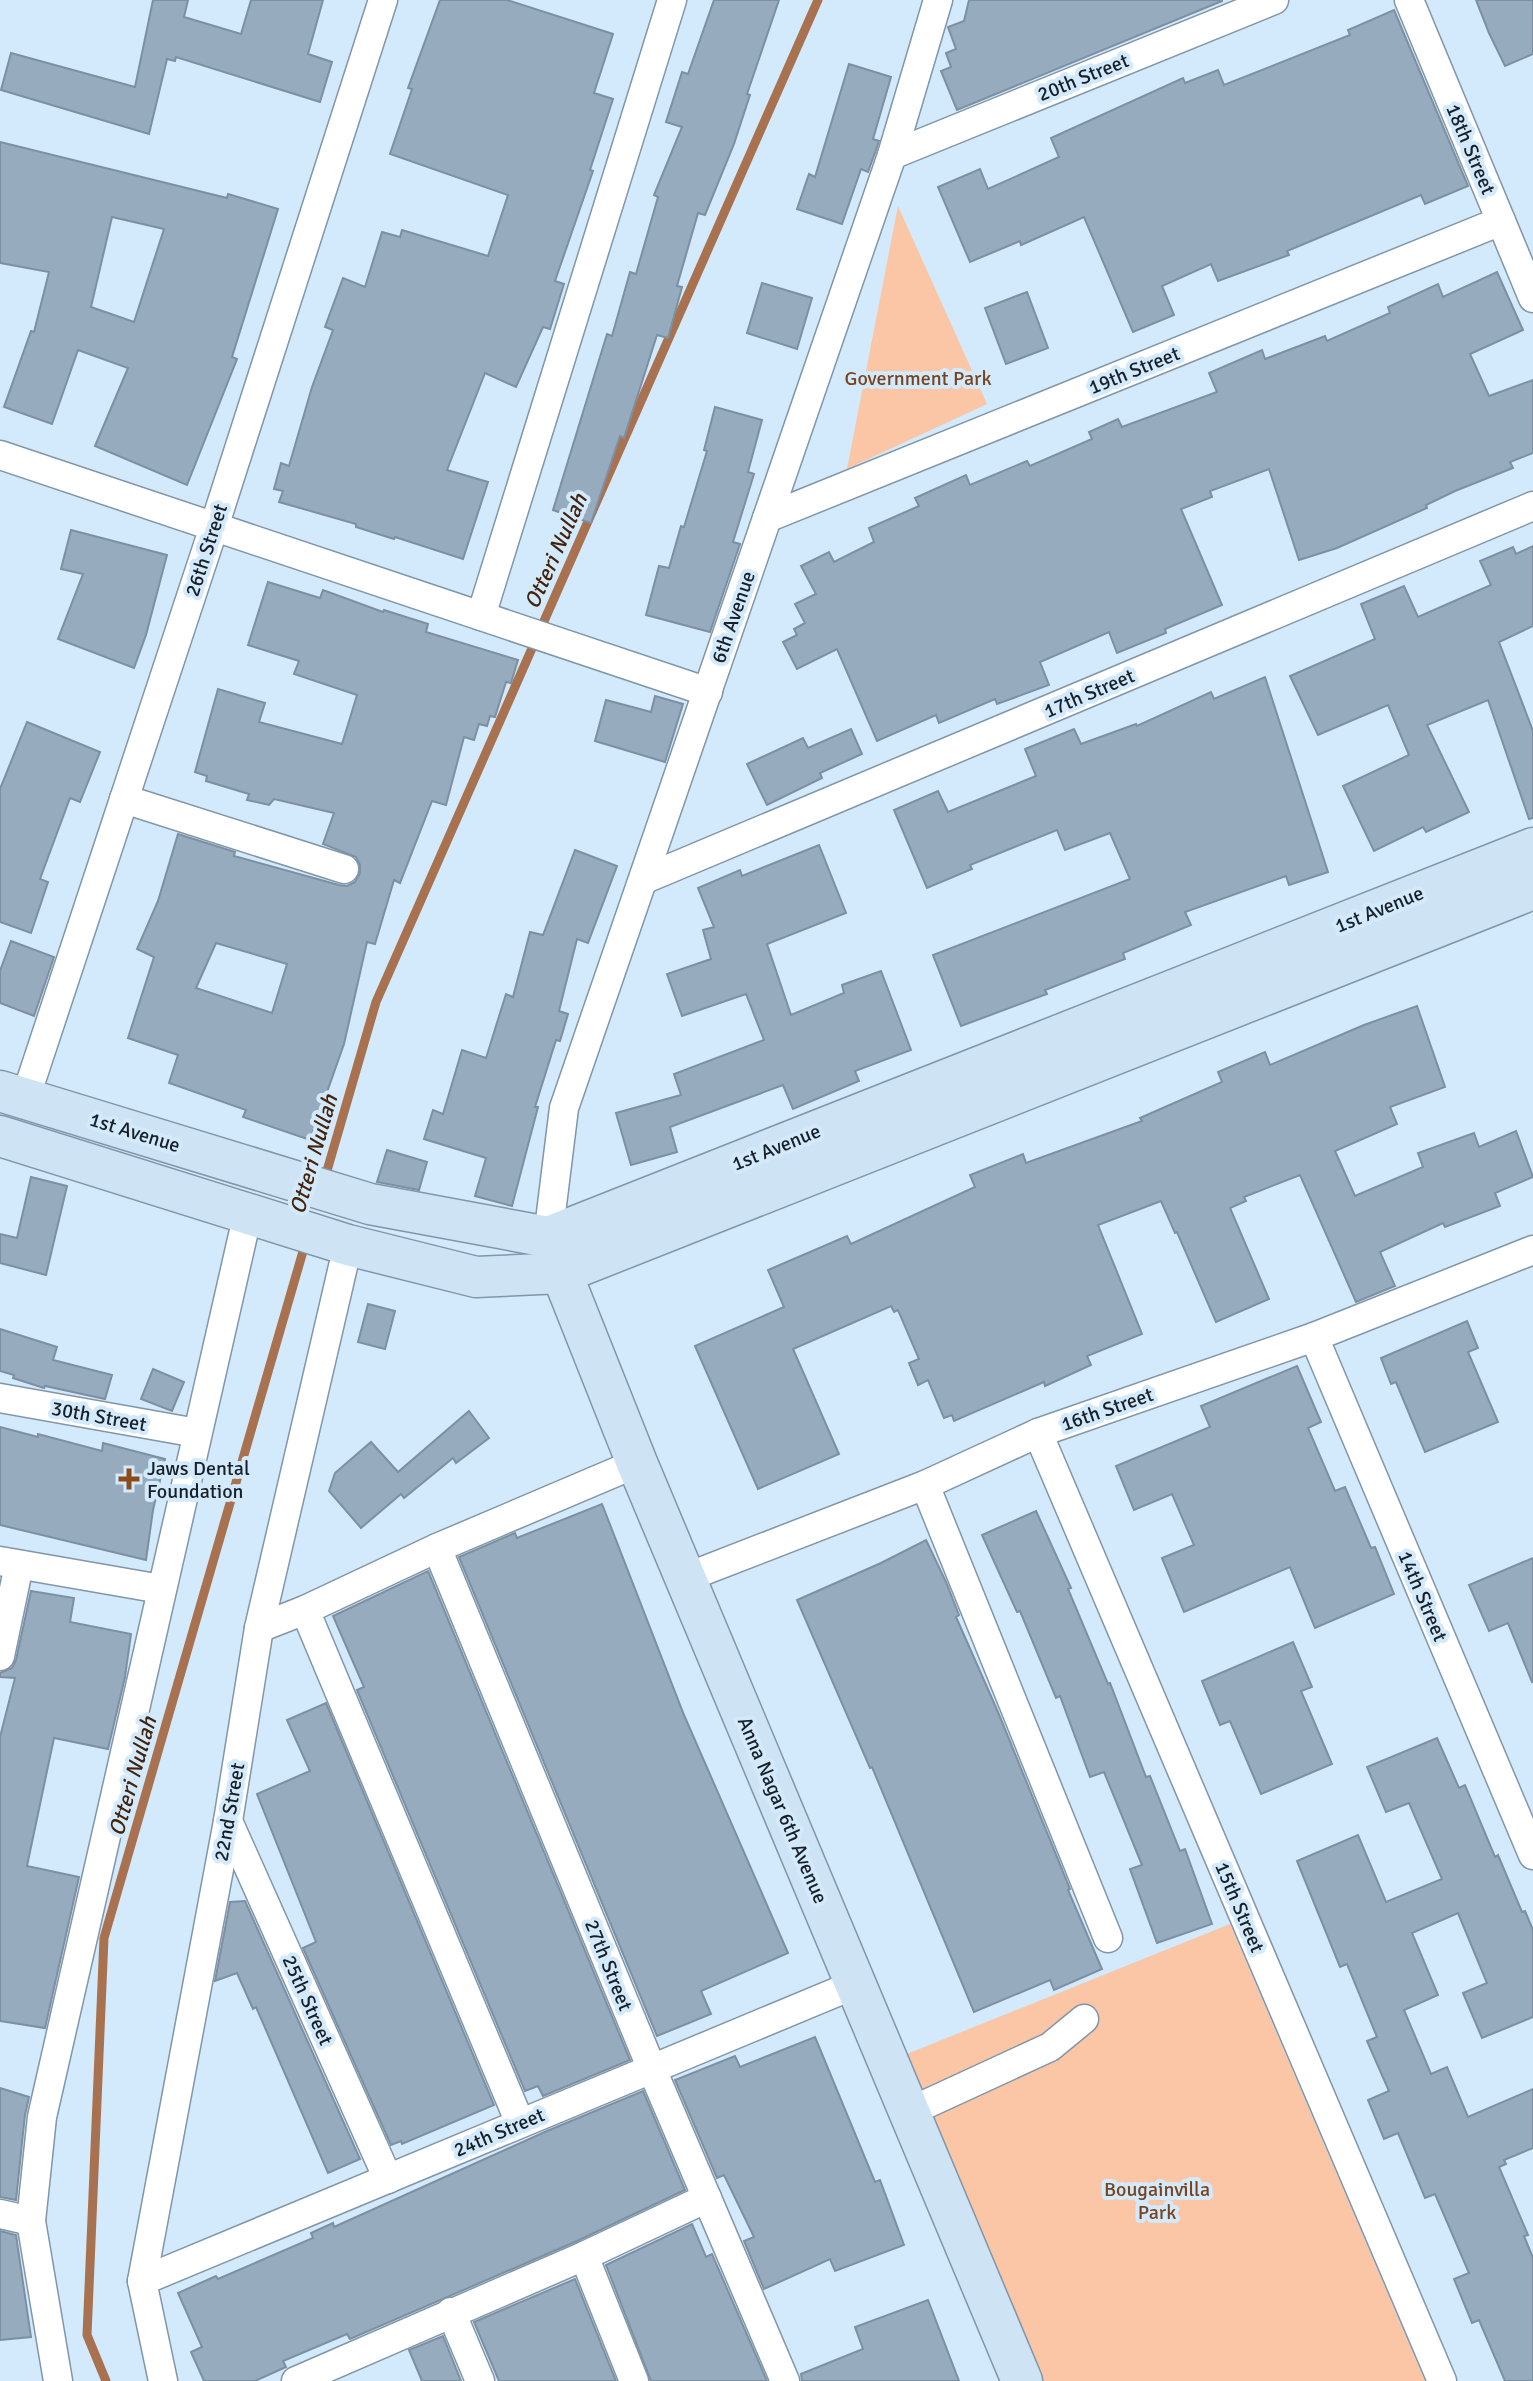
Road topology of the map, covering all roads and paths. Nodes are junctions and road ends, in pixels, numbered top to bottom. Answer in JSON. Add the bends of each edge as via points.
{"nodes":[{"id":1,"x":383,"y":0,"type":"edge"},
{"id":2,"x":672,"y":0,"type":"edge"},
{"id":3,"x":938,"y":0,"type":"edge"},
{"id":4,"x":1274,"y":0,"type":"edge"},
{"id":5,"x":1409,"y":0,"type":"edge"},
{"id":6,"x":892,"y":155,"type":"junction"},
{"id":7,"x":1501,"y":221,"type":"junction"},
{"id":8,"x":1533,"y":298,"type":"edge"},
{"id":9,"x":0,"y":455,"type":"edge"},
{"id":10,"x":1533,"y":506,"type":"edge"},
{"id":11,"x":767,"y":518,"type":"junction"},
{"id":12,"x":214,"y":527,"type":"junction"},
{"id":13,"x":481,"y":616,"type":"junction"},
{"id":14,"x":708,"y":692,"type":"junction"},
{"id":15,"x":124,"y":799,"type":"junction"},
{"id":16,"x":1533,"y":848,"type":"edge"},
{"id":17,"x":344,"y":869,"type":"dead end"},
{"id":18,"x":645,"y":879,"type":"junction"},
{"id":19,"x":1533,"y":889,"type":"edge"},
{"id":20,"x":12,"y":1095,"type":"edge"},
{"id":21,"x":0,"y":1136,"type":"edge"},
{"id":22,"x":248,"y":1213,"type":"junction"},
{"id":23,"x":322,"y":1236,"type":"junction"},
{"id":24,"x":1533,"y":1250,"type":"edge"},
{"id":25,"x":555,"y":1255,"type":"junction"},
{"id":26,"x":1314,"y":1337,"type":"junction"},
{"id":27,"x":0,"y":1398,"type":"edge"},
{"id":28,"x":197,"y":1433,"type":"junction"},
{"id":29,"x":1038,"y":1433,"type":"junction"},
{"id":30,"x":637,"y":1463,"type":"junction"},
{"id":31,"x":925,"y":1485,"type":"junction"},
{"id":32,"x":437,"y":1548,"type":"junction"},
{"id":33,"x":10,"y":1563,"type":"edge"},
{"id":34,"x":685,"y":1578,"type":"junction"},
{"id":35,"x":161,"y":1589,"type":"junction"},
{"id":36,"x":305,"y":1610,"type":"junction"},
{"id":37,"x":259,"y":1628,"type":"junction"},
{"id":38,"x":0,"y":1656,"type":"edge"},
{"id":39,"x":228,"y":1821,"type":"junction"},
{"id":40,"x":1533,"y":1855,"type":"edge"},
{"id":41,"x":1108,"y":1938,"type":"dead end"},
{"id":42,"x":856,"y":1984,"type":"junction"},
{"id":43,"x":1084,"y":2019,"type":"dead end"},
{"id":44,"x":651,"y":2067,"type":"junction"},
{"id":45,"x":909,"y":2112,"type":"junction"},
{"id":46,"x":520,"y":2123,"type":"junction"},
{"id":47,"x":388,"y":2179,"type":"junction"},
{"id":48,"x":707,"y":2198,"type":"junction"},
{"id":49,"x":0,"y":2214,"type":"edge"},
{"id":50,"x":31,"y":2221,"type":"junction"},
{"id":51,"x":584,"y":2256,"type":"junction"},
{"id":52,"x":142,"y":2281,"type":"junction"},
{"id":53,"x":451,"y":2312,"type":"junction"},
{"id":54,"x":311,"y":2378,"type":"edge"},
{"id":55,"x":58,"y":2381,"type":"edge"},
{"id":56,"x":163,"y":2381,"type":"edge"},
{"id":57,"x":480,"y":2381,"type":"edge"},
{"id":58,"x":634,"y":2381,"type":"edge"},
{"id":59,"x":785,"y":2381,"type":"edge"},
{"id":60,"x":1022,"y":2381,"type":"edge"},
{"id":61,"x":1442,"y":2381,"type":"edge"}],
"edges":[{"from":1,"to":12,"type":"street","name":"26th Street"},
{"from":2,"to":13,"type":"street"},
{"from":3,"to":6,"type":"street","name":"6th Avenue"},
{"from":4,"to":6,"type":"street","name":"20th Street"},
{"from":5,"to":7,"type":"street","name":"18th Street"},
{"from":6,"to":11,"type":"street","name":"6th Avenue"},
{"from":7,"to":8,"type":"street","name":"18th Street"},
{"from":7,"to":11,"type":"street","name":"19th Street"},
{"from":9,"to":12,"type":"street"},
{"from":10,"to":18,"type":"street","name":"17th Street"},
{"from":11,"to":14,"type":"street","name":"6th Avenue"},
{"from":12,"to":13,"type":"street"},
{"from":12,"to":15,"type":"street","name":"26th Street"},
{"from":13,"to":14,"type":"street"},
{"from":14,"to":18,"type":"street","name":"6th Avenue"},
{"from":15,"to":17,"type":"street"},
{"from":15,"to":20,"type":"street","name":"26th Street"},
{"from":16,"to":25,"type":"street","name":"1st Avenue"},
{"from":18,"to":25,"type":"street","name":"6th Avenue","via":[[564,1108]]},
{"from":19,"to":25,"type":"street","name":"1st Avenue"},
{"from":20,"to":25,"type":"street","name":"1st Avenue"},
{"from":21,"to":22,"type":"street","name":"1st Avenue"},
{"from":22,"to":23,"type":"street","name":"1st Avenue"},
{"from":22,"to":28,"type":"street"},
{"from":23,"to":25,"type":"street","name":"1st Avenue","via":[[476,1277]]},
{"from":23,"to":37,"type":"street","name":"22nd Street"},
{"from":24,"to":26,"type":"street","name":"16th Street"},
{"from":25,"to":30,"type":"street","name":"Anna Nagar 6th Avenue"},
{"from":26,"to":29,"type":"street","name":"16th Street"},
{"from":26,"to":40,"type":"street","name":"14th Street"},
{"from":27,"to":28,"type":"street","name":"30th Street"},
{"from":28,"to":35,"type":"street"},
{"from":29,"to":31,"type":"street","name":"16th Street"},
{"from":29,"to":61,"type":"street","name":"15th Street"},
{"from":30,"to":32,"type":"street"},
{"from":30,"to":34,"type":"street","name":"Anna Nagar 6th Avenue"},
{"from":31,"to":34,"type":"street","name":"16th Street"},
{"from":31,"to":41,"type":"street"},
{"from":32,"to":36,"type":"street"},
{"from":32,"to":44,"type":"street","name":"27th Street"},
{"from":33,"to":35,"type":"street"},
{"from":33,"to":38,"type":"street"},
{"from":34,"to":42,"type":"street","name":"Anna Nagar 6th Avenue"},
{"from":35,"to":50,"type":"street","via":[[42,2117]]},
{"from":36,"to":37,"type":"street"},
{"from":36,"to":46,"type":"street"},
{"from":37,"to":39,"type":"street","name":"22nd Street"},
{"from":39,"to":47,"type":"street","name":"25th Street"},
{"from":39,"to":52,"type":"street","name":"22nd Street"},
{"from":42,"to":44,"type":"street","name":"24th Street"},
{"from":42,"to":45,"type":"street","name":"Anna Nagar 6th Avenue"},
{"from":43,"to":45,"type":"street","via":[[1050,2047]]},
{"from":44,"to":46,"type":"street","name":"24th Street"},
{"from":44,"to":48,"type":"street","name":"27th Street"},
{"from":45,"to":60,"type":"street","name":"Anna Nagar 6th Avenue"},
{"from":46,"to":47,"type":"street","name":"24th Street"},
{"from":47,"to":52,"type":"street","name":"24th Street"},
{"from":48,"to":51,"type":"street"},
{"from":48,"to":59,"type":"street","name":"27th Street"},
{"from":49,"to":50,"type":"street"},
{"from":50,"to":55,"type":"street"},
{"from":51,"to":53,"type":"street"},
{"from":51,"to":58,"type":"street"},
{"from":52,"to":56,"type":"street","name":"22nd Street"},
{"from":53,"to":54,"type":"street"},
{"from":53,"to":57,"type":"street"}]}
